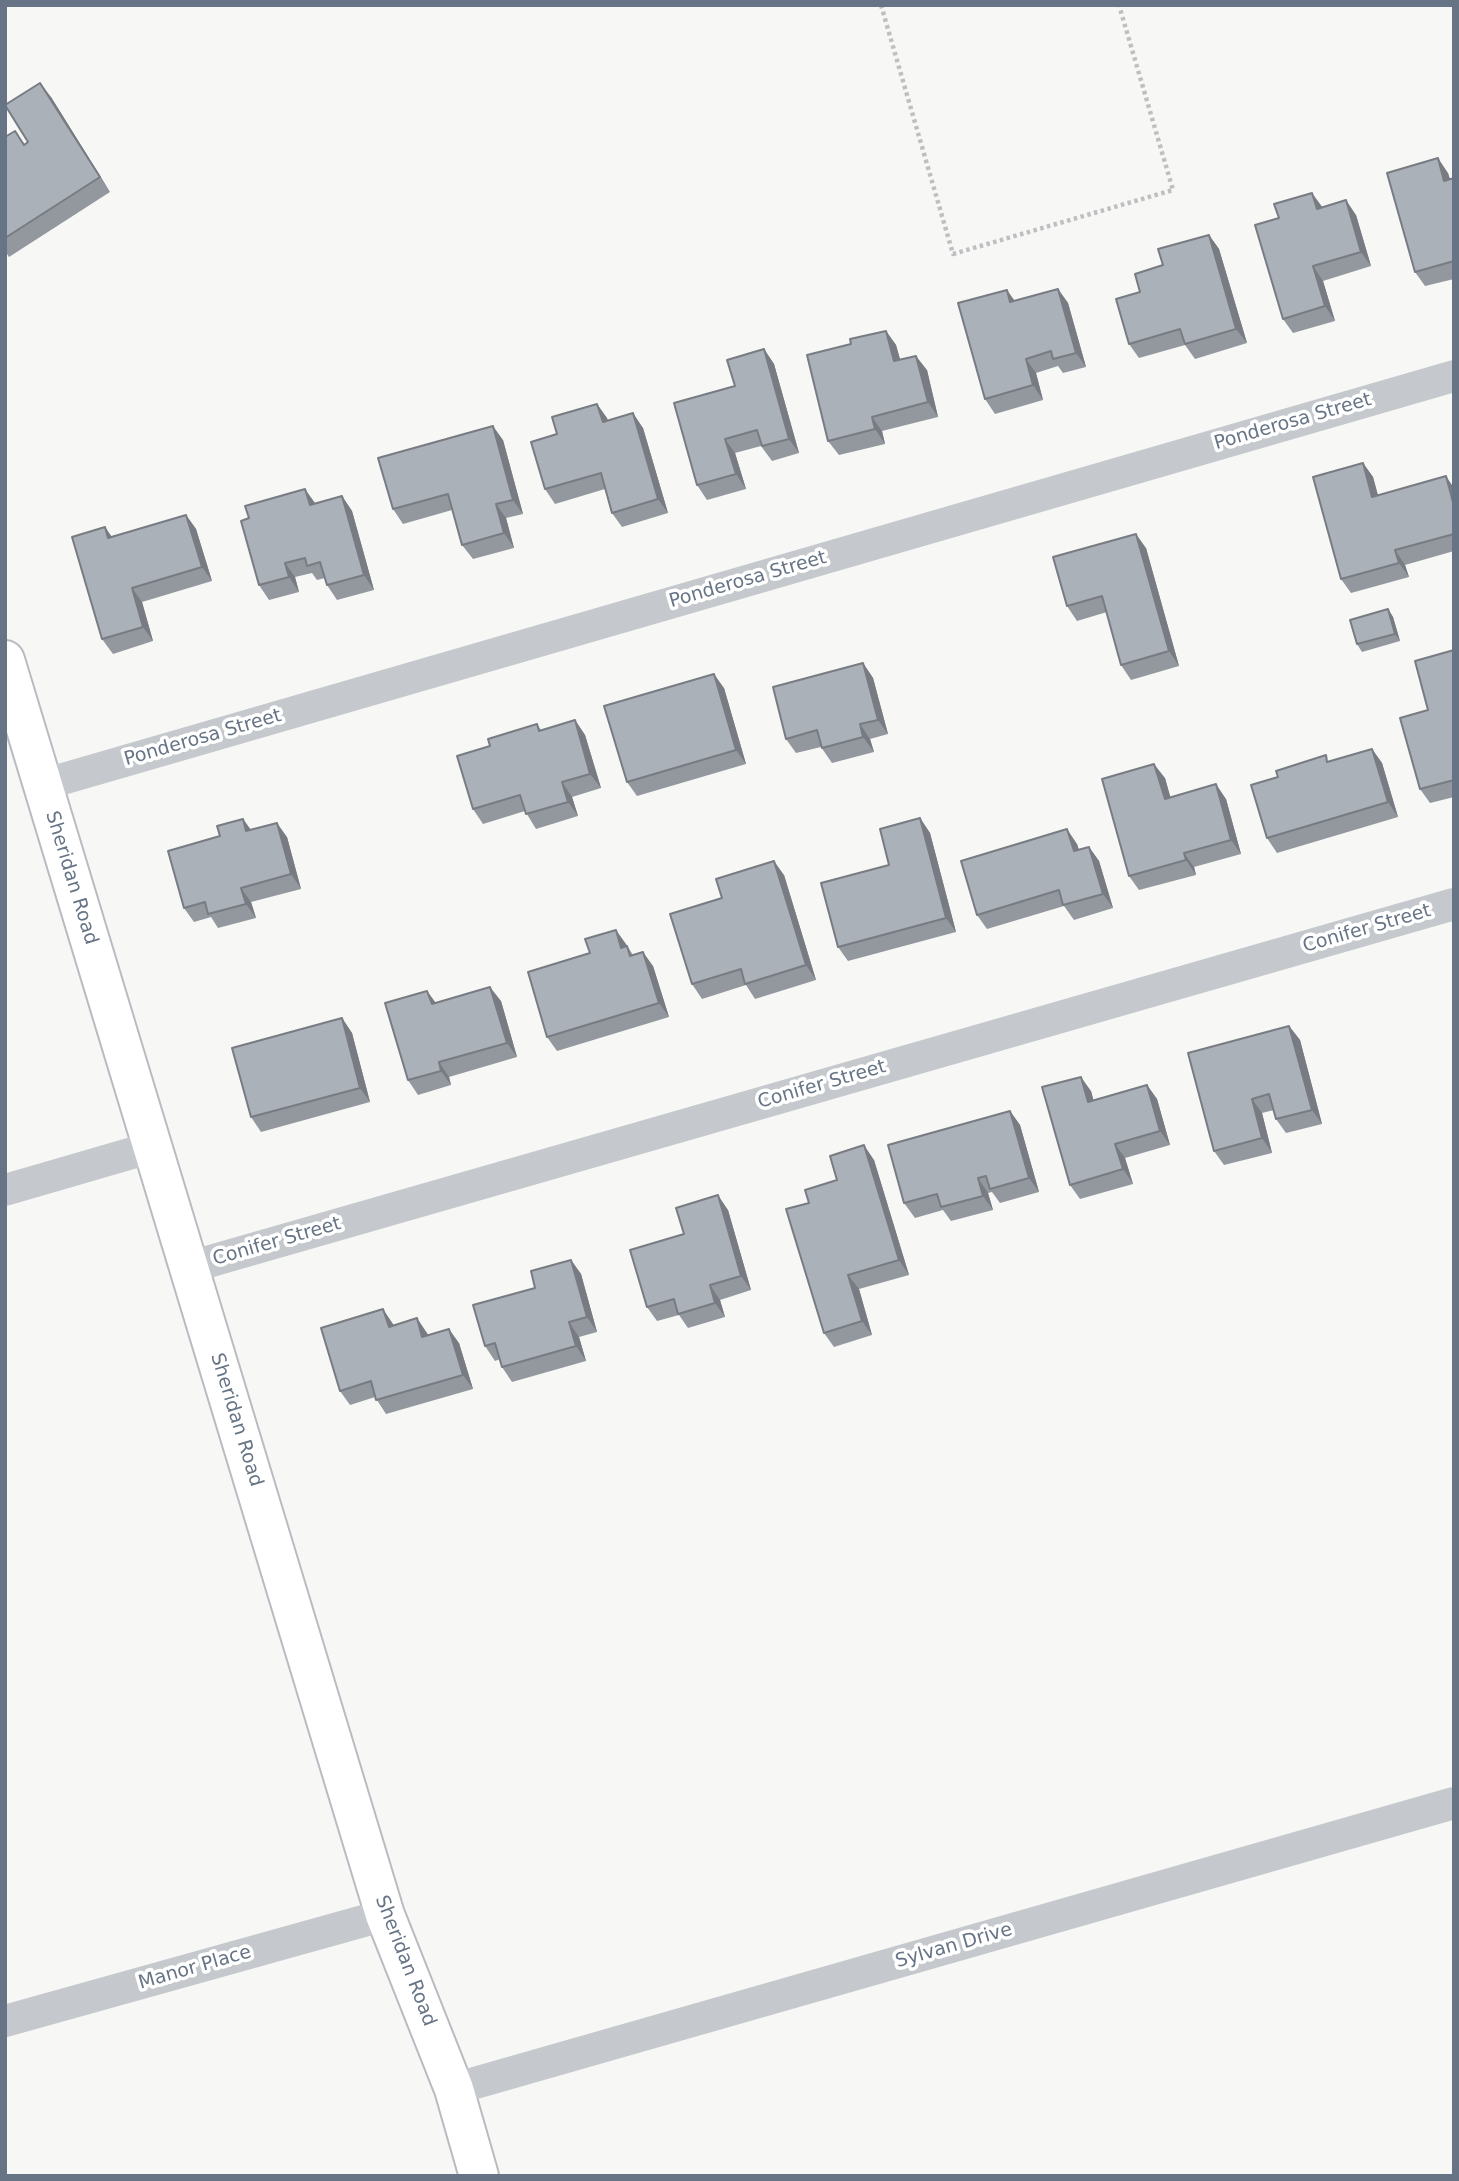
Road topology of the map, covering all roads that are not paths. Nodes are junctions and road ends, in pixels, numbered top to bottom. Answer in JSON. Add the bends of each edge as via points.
{"nodes":[{"id":1,"x":1454,"y":376,"type":"edge"},
{"id":2,"x":5,"y":660,"type":"edge"},
{"id":3,"x":42,"y":785,"type":"junction"},
{"id":4,"x":1454,"y":904,"type":"edge"},
{"id":5,"x":153,"y":1147,"type":"junction"},
{"id":6,"x":5,"y":1190,"type":"edge"},
{"id":7,"x":190,"y":1267,"type":"junction"},
{"id":8,"x":1454,"y":1803,"type":"edge"},
{"id":9,"x":385,"y":1915,"type":"junction"},
{"id":10,"x":5,"y":2021,"type":"edge"},
{"id":11,"x":454,"y":2089,"type":"junction"},
{"id":12,"x":479,"y":2176,"type":"edge"}],
"edges":[{"from":1,"to":3,"type":"street","name":"Ponderosa Street"},
{"from":2,"to":3,"type":"street","name":"Sheridan Road"},
{"from":3,"to":5,"type":"street","name":"Sheridan Road"},
{"from":4,"to":7,"type":"street","name":"Conifer Street"},
{"from":5,"to":6,"type":"street"},
{"from":5,"to":7,"type":"street","name":"Sheridan Road"},
{"from":7,"to":9,"type":"street","name":"Sheridan Road"},
{"from":8,"to":11,"type":"street","name":"Sylvan Drive"},
{"from":9,"to":10,"type":"street","name":"Manor Place"},
{"from":9,"to":11,"type":"street","name":"Sheridan Road"},
{"from":11,"to":12,"type":"street","name":"Sheridan Road"}]}
